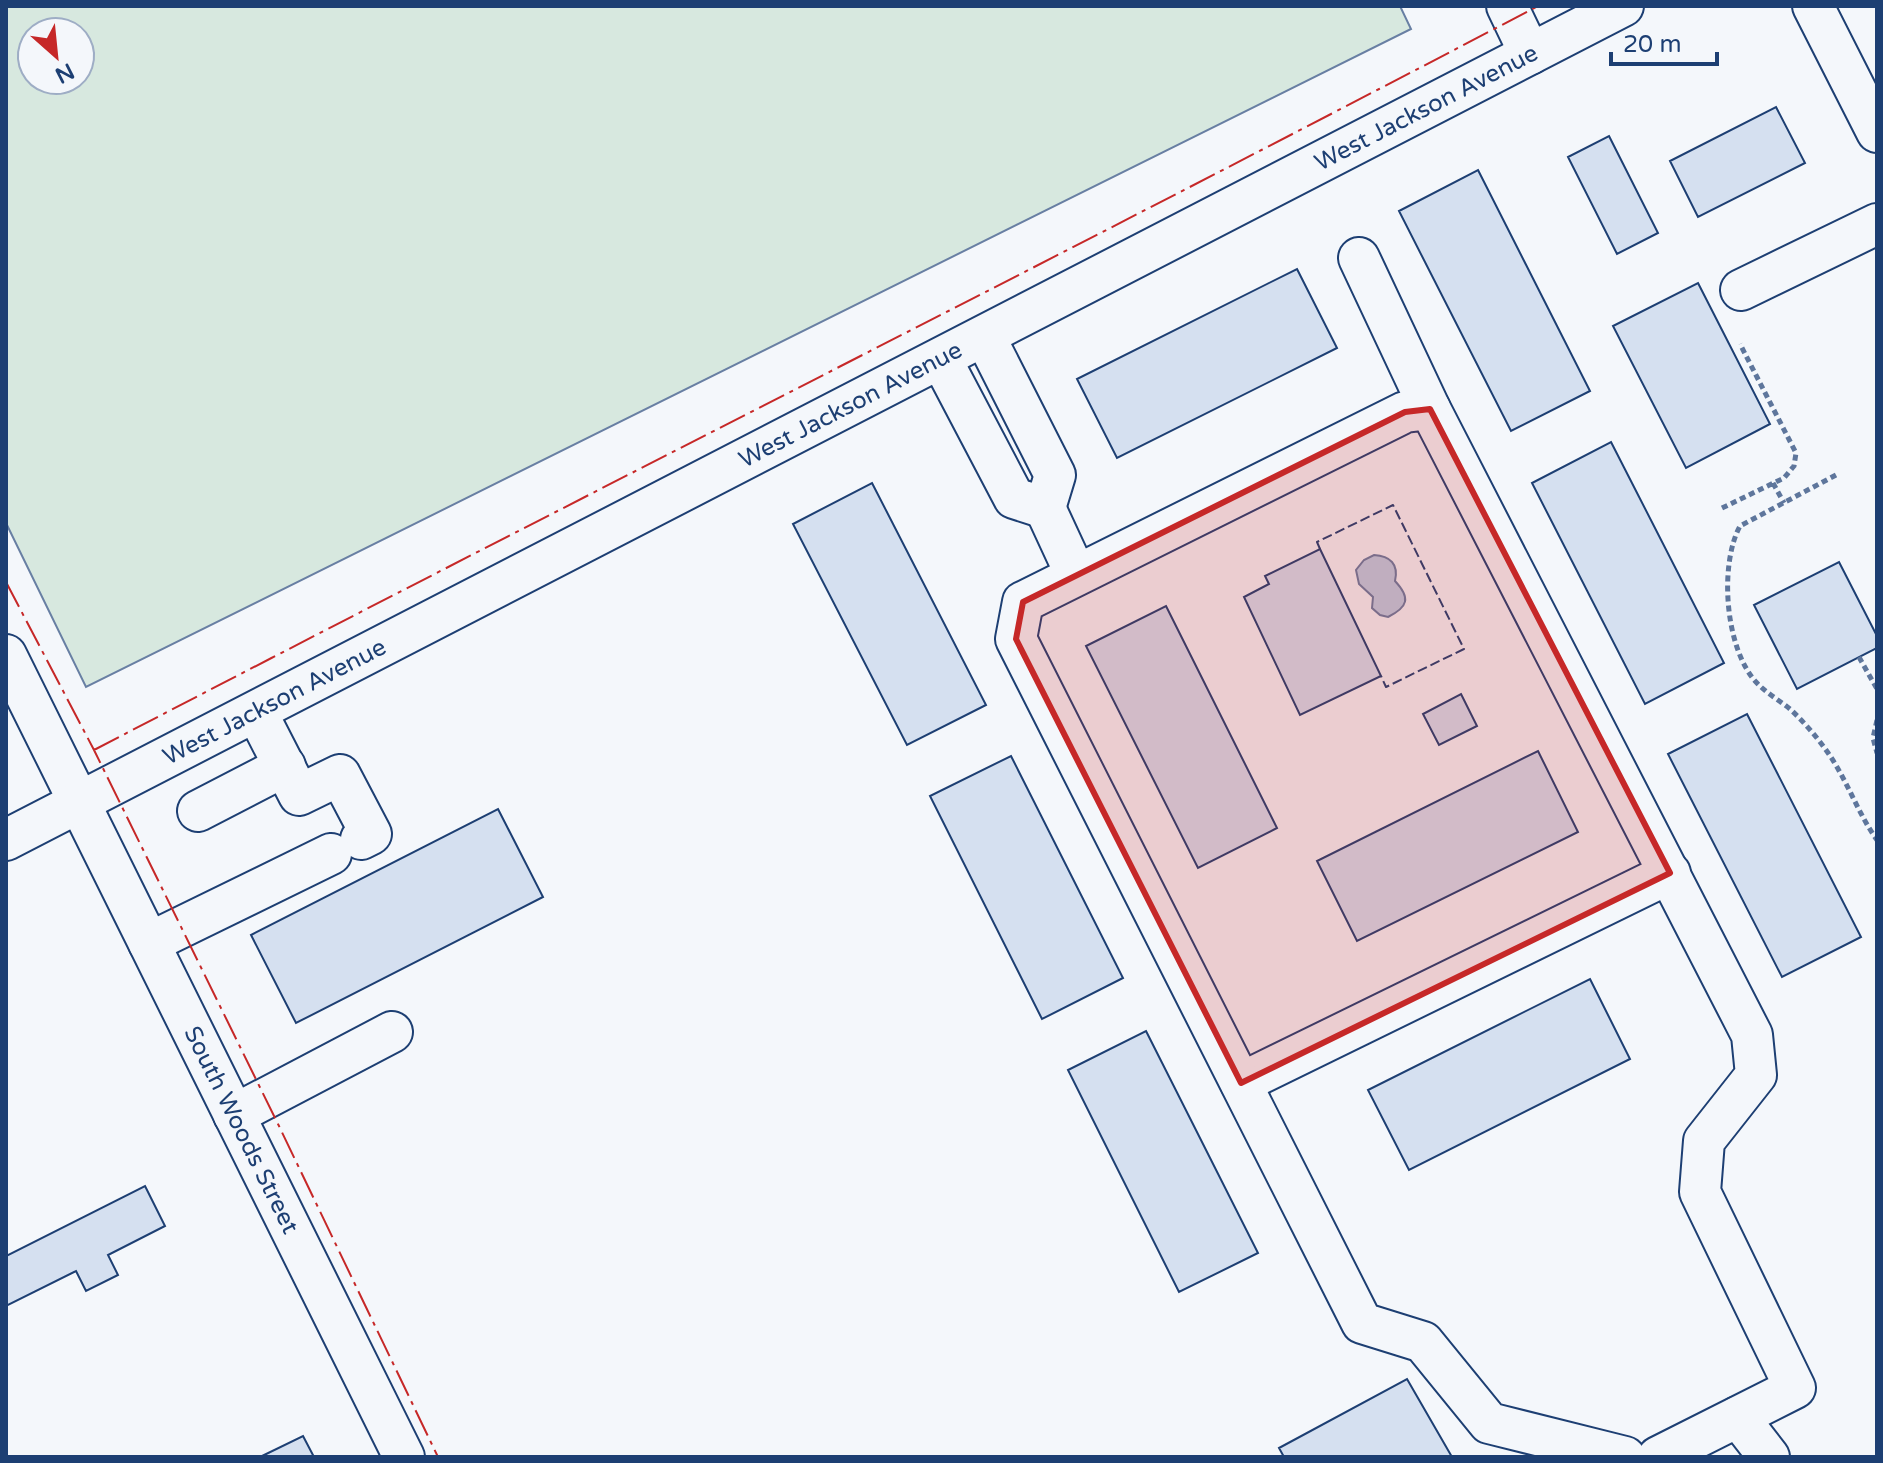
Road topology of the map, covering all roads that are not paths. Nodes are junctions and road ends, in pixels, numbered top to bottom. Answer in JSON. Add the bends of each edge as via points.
{"nodes":[{"id":1,"x":1507,"y":6,"type":"edge"},
{"id":2,"x":1623,"y":6,"type":"edge"},
{"id":3,"x":1813,"y":6,"type":"edge"},
{"id":4,"x":1530,"y":54,"type":"junction"},
{"id":5,"x":1877,"y":132,"type":"edge"},
{"id":6,"x":1877,"y":224,"type":"edge"},
{"id":7,"x":1359,"y":258,"type":"dead end"},
{"id":8,"x":1741,"y":290,"type":"dead end"},
{"id":9,"x":985,"y":337,"type":"junction"},
{"id":10,"x":941,"y":359,"type":"junction"},
{"id":11,"x":1430,"y":409,"type":"junction"},
{"id":12,"x":1045,"y":508,"type":"junction"},
{"id":13,"x":1076,"y":575,"type":"junction"},
{"id":14,"x":6,"y":655,"type":"edge"},
{"id":15,"x":257,"y":713,"type":"junction"},
{"id":16,"x":292,"y":781,"type":"junction"},
{"id":17,"x":80,"y":804,"type":"junction"},
{"id":18,"x":198,"y":811,"type":"dead end"},
{"id":19,"x":6,"y":840,"type":"edge"},
{"id":20,"x":339,"y":850,"type":"junction"},
{"id":21,"x":1670,"y":873,"type":"junction"},
{"id":22,"x":149,"y":943,"type":"junction"},
{"id":23,"x":392,"y":1032,"type":"dead end"},
{"id":24,"x":1241,"y":1083,"type":"junction"},
{"id":25,"x":234,"y":1115,"type":"junction"},
{"id":26,"x":1738,"y":1417,"type":"junction"},
{"id":27,"x":404,"y":1457,"type":"edge"},
{"id":28,"x":1625,"y":1457,"type":"edge"},
{"id":29,"x":1658,"y":1457,"type":"edge"},
{"id":30,"x":1769,"y":1457,"type":"edge"}],
"edges":[{"from":1,"to":4,"type":"street"},
{"from":2,"to":4,"type":"street","name":"West Jackson Avenue"},
{"from":3,"to":5,"type":"street"},
{"from":4,"to":9,"type":"street","name":"West Jackson Avenue"},
{"from":6,"to":8,"type":"street"},
{"from":7,"to":11,"type":"street"},
{"from":9,"to":10,"type":"street","name":"West Jackson Avenue"},
{"from":9,"to":12,"type":"street","via":[[1055,475]]},
{"from":10,"to":12,"type":"street","via":[[1014,498]]},
{"from":10,"to":15,"type":"street","name":"West Jackson Avenue"},
{"from":11,"to":13,"type":"street","via":[[1405,412]]},
{"from":11,"to":21,"type":"street"},
{"from":12,"to":13,"type":"street"},
{"from":13,"to":24,"type":"street","via":[[1023,602],[1016,639]]},
{"from":14,"to":17,"type":"street","name":"South Woods Street"},
{"from":15,"to":16,"type":"street"},
{"from":15,"to":17,"type":"street","name":"West Jackson Avenue"},
{"from":16,"to":18,"type":"street"},
{"from":16,"to":20,"type":"street"},
{"from":16,"to":20,"type":"street","via":[[340,775],[371,834]]},
{"from":17,"to":19,"type":"street","name":"West Jackson Avenue"},
{"from":17,"to":22,"type":"street","name":"South Woods Street"},
{"from":20,"to":22,"type":"street"},
{"from":21,"to":24,"type":"street"},
{"from":21,"to":26,"type":"street","via":[[1752,1035],[1756,1075],[1704,1141],[1700,1192],[1795,1388]]},
{"from":22,"to":25,"type":"street","name":"South Woods Street"},
{"from":23,"to":25,"type":"street"},
{"from":24,"to":28,"type":"street","via":[[1362,1323],[1423,1342],[1489,1423]]},
{"from":25,"to":27,"type":"street","name":"South Woods Street"},
{"from":26,"to":29,"type":"street"},
{"from":26,"to":30,"type":"street"}]}
